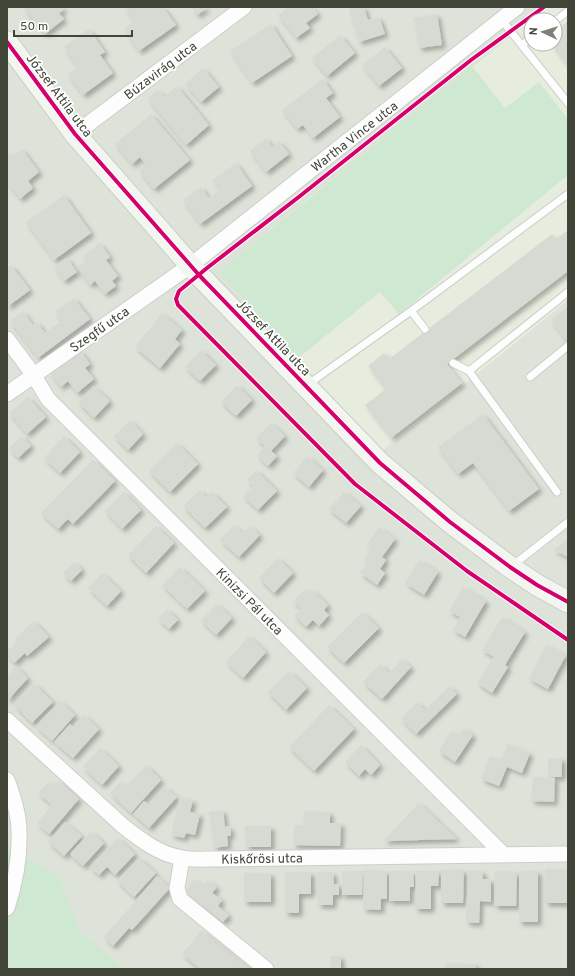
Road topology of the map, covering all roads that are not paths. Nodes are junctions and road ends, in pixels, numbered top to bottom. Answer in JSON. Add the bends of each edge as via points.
{"nodes":[{"id":1,"x":244,"y":7,"type":"edge"},
{"id":2,"x":509,"y":12,"type":"edge"},
{"id":3,"x":7,"y":42,"type":"edge"},
{"id":4,"x":522,"y":45,"type":"joint"},
{"id":5,"x":568,"y":103,"type":"edge"},
{"id":6,"x":75,"y":134,"type":"junction"},
{"id":7,"x":568,"y":194,"type":"edge"},
{"id":8,"x":191,"y":265,"type":"junction"},
{"id":9,"x":568,"y":292,"type":"edge"},
{"id":10,"x":411,"y":311,"type":"junction"},
{"id":11,"x":425,"y":329,"type":"dead end"},
{"id":12,"x":7,"y":339,"type":"edge"},
{"id":13,"x":568,"y":346,"type":"edge"},
{"id":14,"x":453,"y":363,"type":"dead end"},
{"id":15,"x":468,"y":371,"type":"junction"},
{"id":16,"x":33,"y":374,"type":"junction"},
{"id":17,"x":530,"y":376,"type":"dead end"},
{"id":18,"x":306,"y":385,"type":"junction"},
{"id":19,"x":7,"y":394,"type":"edge"},
{"id":20,"x":557,"y":492,"type":"dead end"},
{"id":21,"x":568,"y":522,"type":"edge"},
{"id":22,"x":510,"y":567,"type":"junction"},
{"id":23,"x":568,"y":602,"type":"edge"},
{"id":24,"x":7,"y":720,"type":"edge"},
{"id":25,"x":7,"y":780,"type":"edge"},
{"id":26,"x":503,"y":854,"type":"junction"},
{"id":27,"x":568,"y":854,"type":"edge"},
{"id":28,"x":182,"y":858,"type":"junction"},
{"id":29,"x":7,"y":908,"type":"edge"},
{"id":30,"x":266,"y":969,"type":"edge"}],
"edges":[{"from":1,"to":6,"type":"street","name":"Búzavirág utca"},
{"from":2,"to":4,"type":"lane"},
{"from":2,"to":8,"type":"street","name":"Wartha Vince utca"},
{"from":3,"to":6,"type":"street","name":"József Attila utca"},
{"from":4,"to":5,"type":"lane"},
{"from":6,"to":8,"type":"street","name":"József Attila utca"},
{"from":7,"to":10,"type":"lane"},
{"from":8,"to":16,"type":"street","name":"Szegfű utca"},
{"from":8,"to":18,"type":"street","name":"József Attila utca"},
{"from":9,"to":15,"type":"lane"},
{"from":10,"to":11,"type":"lane"},
{"from":10,"to":18,"type":"lane"},
{"from":12,"to":16,"type":"street","name":"Kinizsi Pál utca"},
{"from":13,"to":17,"type":"lane"},
{"from":14,"to":15,"type":"lane"},
{"from":15,"to":20,"type":"lane"},
{"from":16,"to":19,"type":"street","name":"Szegfű utca"},
{"from":16,"to":26,"type":"street","name":"Kinizsi Pál utca","via":[[48,399]]},
{"from":18,"to":22,"type":"street","name":"József Attila utca","via":[[380,463],[450,522]]},
{"from":21,"to":22,"type":"lane"},
{"from":22,"to":23,"type":"street","name":"József Attila utca"},
{"from":24,"to":28,"type":"street","name":"Kiskőrösi utca","via":[[142,841],[160,851]]},
{"from":25,"to":29,"type":"street","via":[[14,800],[19,830],[18,862]]},
{"from":26,"to":27,"type":"street","name":"Kiskőrösi utca"},
{"from":26,"to":28,"type":"street","name":"Kiskőrösi utca"},
{"from":28,"to":30,"type":"street","via":[[177,888],[180,899]]}]}
